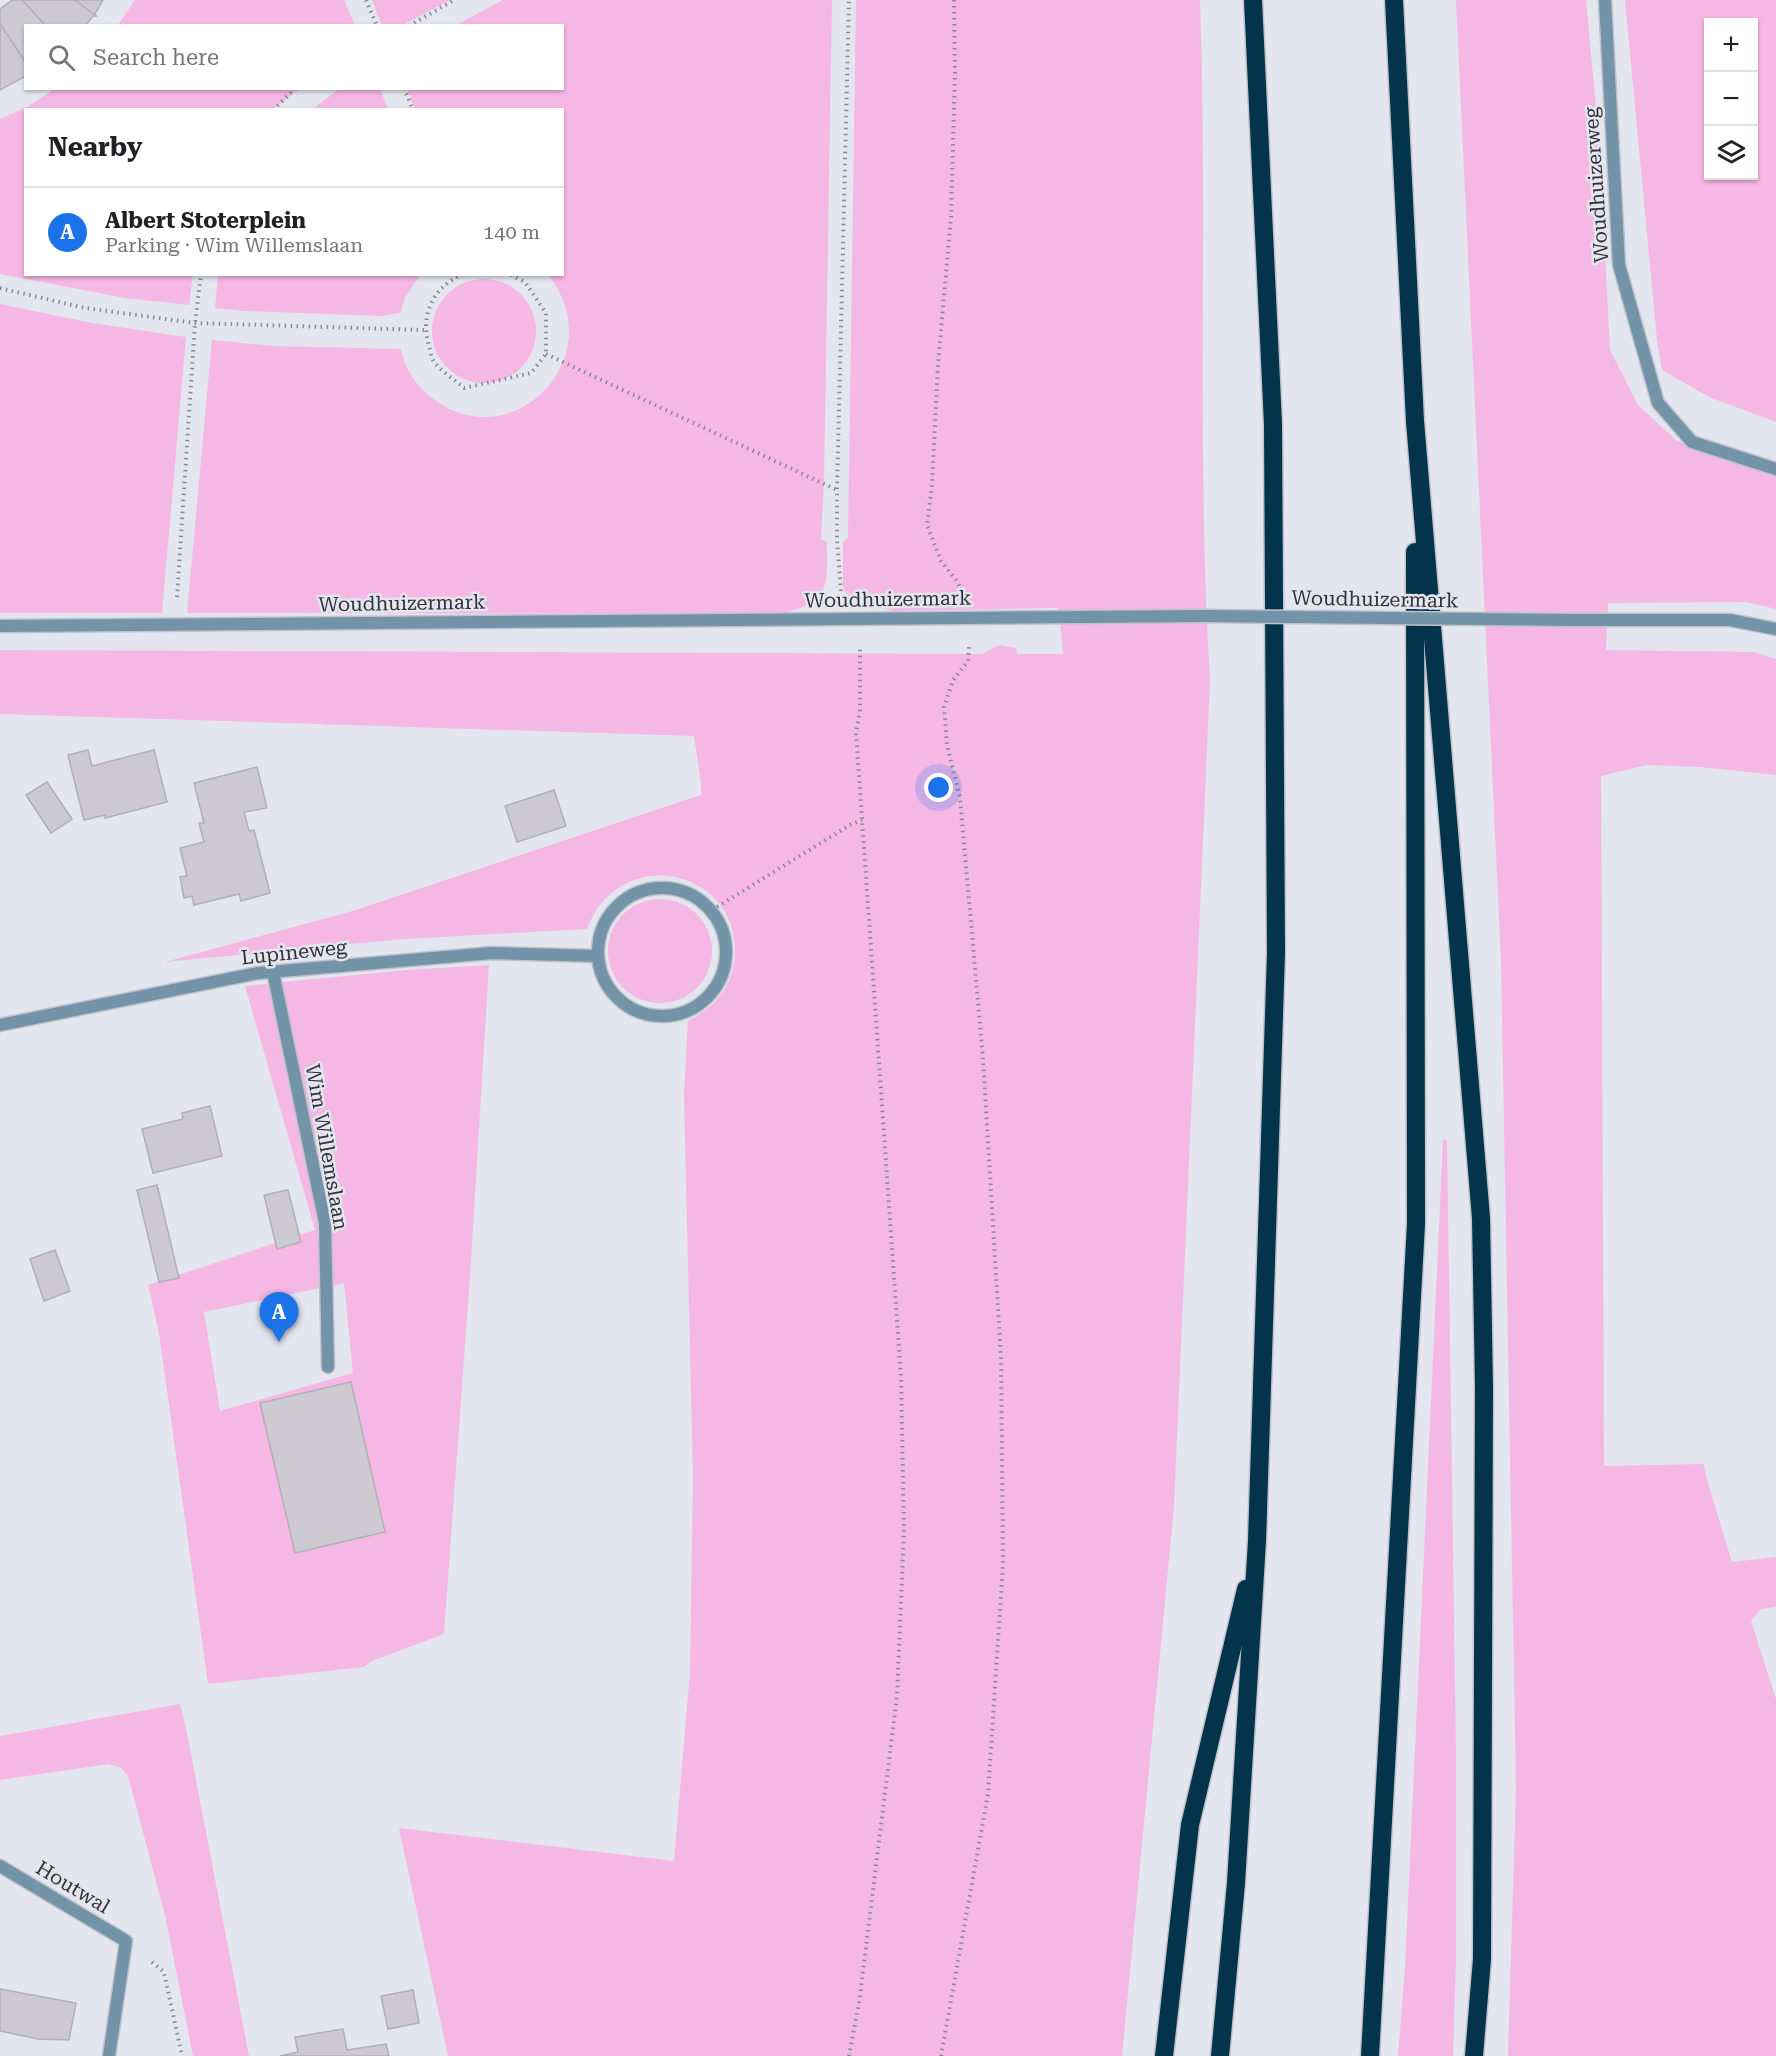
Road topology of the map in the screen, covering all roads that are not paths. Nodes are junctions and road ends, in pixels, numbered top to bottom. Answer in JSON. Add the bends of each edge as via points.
{"nodes":[{"id":1,"x":1253,"y":0,"type":"edge"},
{"id":2,"x":1394,"y":0,"type":"edge"},
{"id":3,"x":1605,"y":0,"type":"edge"},
{"id":4,"x":1415,"y":421,"type":"junction"},
{"id":5,"x":1776,"y":469,"type":"edge"},
{"id":6,"x":0,"y":626,"type":"edge"},
{"id":7,"x":1776,"y":629,"type":"edge"},
{"id":8,"x":597,"y":956,"type":"junction"},
{"id":9,"x":273,"y":972,"type":"junction"},
{"id":10,"x":0,"y":1025,"type":"edge"},
{"id":11,"x":328,"y":1367,"type":"dead end"},
{"id":12,"x":1257,"y":1541,"type":"junction"},
{"id":13,"x":0,"y":1866,"type":"edge"},
{"id":14,"x":109,"y":2056,"type":"edge"},
{"id":15,"x":1164,"y":2056,"type":"edge"},
{"id":16,"x":1220,"y":2056,"type":"edge"},
{"id":17,"x":1370,"y":2056,"type":"edge"},
{"id":18,"x":1474,"y":2056,"type":"edge"}],
"edges":[{"from":1,"to":12,"type":"highway","via":[[1273,424],[1276,953]]},
{"from":2,"to":4,"type":"highway"},
{"from":3,"to":5,"type":"street","name":"Woudhuizerweg","via":[[1619,265],[1658,403],[1692,442]]},
{"from":4,"to":17,"type":"highway","via":[[1416,1224]]},
{"from":4,"to":18,"type":"highway","via":[[1481,1218],[1482,1959]]},
{"from":6,"to":7,"type":"street","name":"Woudhuizermark","bridge":true,"via":[[1206,616],[1730,620]]},
{"from":8,"to":8,"type":"street","via":[[600,930],[612,910],[636,892],[655,887],[685,891],[703,901],[719,921],[727,945],[724,972],[712,994],[691,1011],[667,1017],[638,1013],[618,1001],[603,981]]},
{"from":8,"to":9,"type":"street","name":"Lupineweg","via":[[492,953]]},
{"from":9,"to":10,"type":"street","name":"Lupineweg"},
{"from":9,"to":11,"type":"street","name":"Wim Willemslaan","via":[[325,1223]]},
{"from":12,"to":15,"type":"highway","via":[[1190,1825]]},
{"from":12,"to":16,"type":"highway","via":[[1236,1883]]},
{"from":13,"to":14,"type":"street","name":"Houtwal","via":[[126,1941]]}]}
